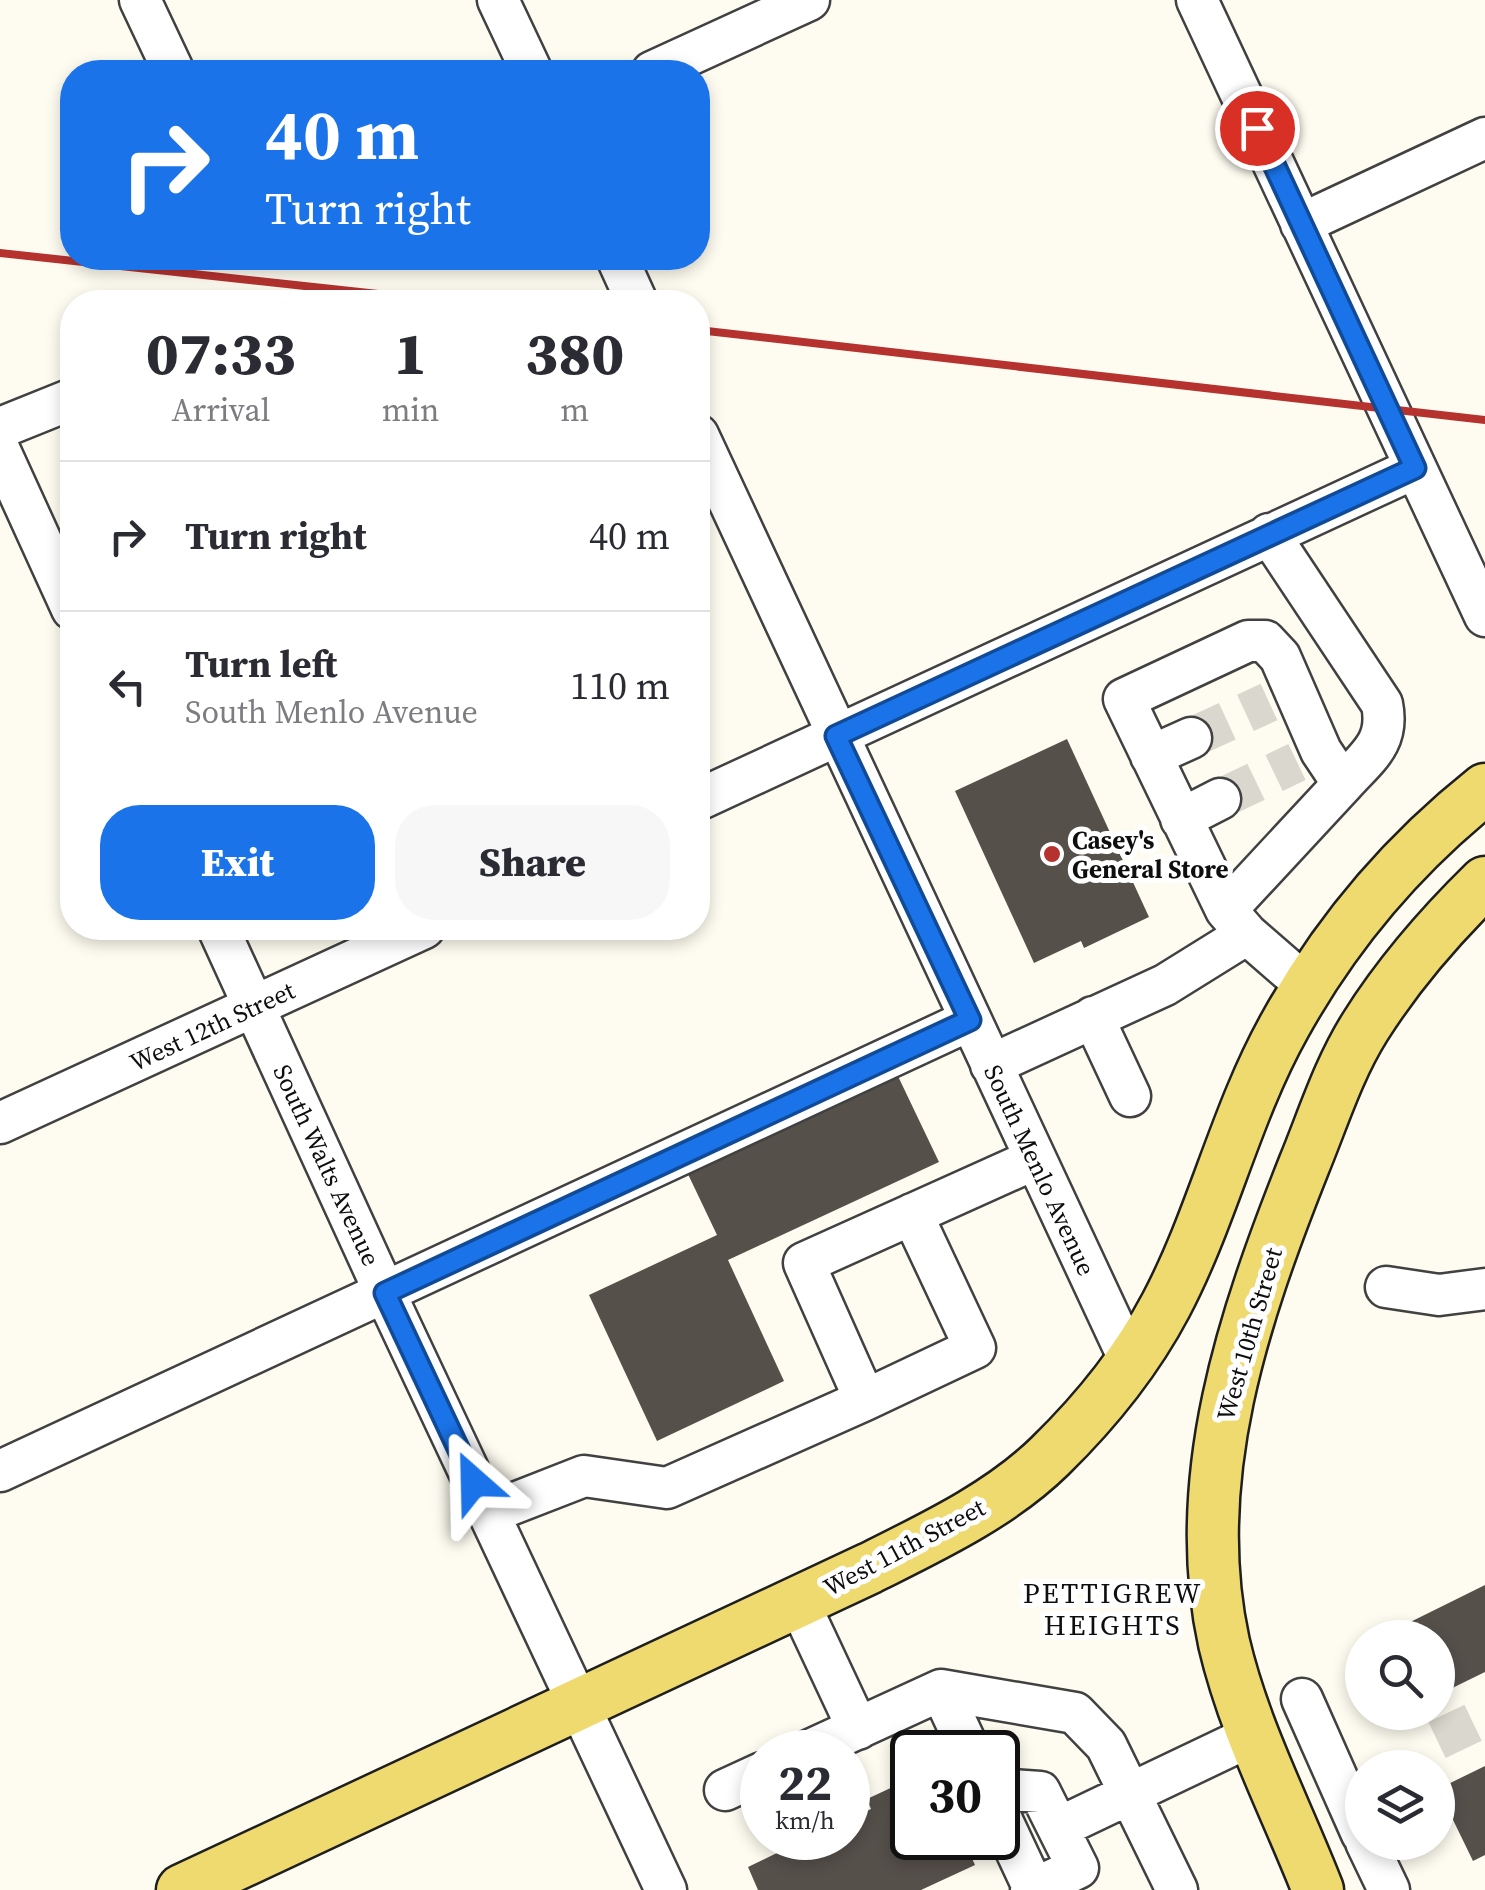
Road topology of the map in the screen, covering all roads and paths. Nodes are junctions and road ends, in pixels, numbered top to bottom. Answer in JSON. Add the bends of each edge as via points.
{"nodes":[{"id":1,"x":140,"y":0,"type":"edge"},
{"id":2,"x":498,"y":0,"type":"edge"},
{"id":3,"x":809,"y":0,"type":"edge"},
{"id":4,"x":1197,"y":0,"type":"edge"},
{"id":5,"x":168,"y":60,"type":"edge"},
{"id":6,"x":526,"y":60,"type":"edge"},
{"id":7,"x":678,"y":60,"type":"edge"},
{"id":8,"x":1485,"y":138,"type":"edge"},
{"id":9,"x":1302,"y":224,"type":"junction"},
{"id":10,"x":60,"y":404,"type":"edge"},
{"id":11,"x":0,"y":428,"type":"edge"},
{"id":12,"x":0,"y":450,"type":"edge"},
{"id":13,"x":710,"y":460,"type":"edge"},
{"id":14,"x":1415,"y":468,"type":"junction"},
{"id":15,"x":1268,"y":534,"type":"junction"},
{"id":16,"x":60,"y":582,"type":"edge"},
{"id":17,"x":1485,"y":616,"type":"edge"},
{"id":18,"x":836,"y":736,"type":"junction"},
{"id":19,"x":1192,"y":738,"type":"tunnel mouth"},
{"id":20,"x":1151,"y":756,"type":"junction"},
{"id":21,"x":1344,"y":784,"type":"junction"},
{"id":22,"x":1485,"y":789,"type":"edge"},
{"id":23,"x":710,"y":794,"type":"edge"},
{"id":24,"x":1220,"y":800,"type":"tunnel mouth"},
{"id":25,"x":1180,"y":819,"type":"junction"},
{"id":26,"x":1485,"y":882,"type":"edge"},
{"id":27,"x":1236,"y":922,"type":"junction"},
{"id":28,"x":223,"y":940,"type":"edge"},
{"id":29,"x":398,"y":940,"type":"edge"},
{"id":30,"x":1308,"y":987,"type":"junction"},
{"id":31,"x":254,"y":1007,"type":"junction"},
{"id":32,"x":1093,"y":1017,"type":"junction"},
{"id":33,"x":970,"y":1020,"type":"junction"},
{"id":34,"x":991,"y":1065,"type":"junction"},
{"id":35,"x":1130,"y":1096,"type":"dead end"},
{"id":36,"x":0,"y":1123,"type":"edge"},
{"id":37,"x":1035,"y":1159,"type":"junction"},
{"id":38,"x":912,"y":1214,"type":"junction"},
{"id":39,"x":1386,"y":1287,"type":"dead end"},
{"id":40,"x":1485,"y":1289,"type":"edge"},
{"id":41,"x":385,"y":1293,"type":"junction"},
{"id":42,"x":1130,"y":1360,"type":"junction"},
{"id":43,"x":866,"y":1400,"type":"junction"},
{"id":44,"x":0,"y":1471,"type":"edge"},
{"id":45,"x":489,"y":1513,"type":"junction"},
{"id":46,"x":798,"y":1601,"type":"junction"},
{"id":47,"x":941,"y":1690,"type":"junction"},
{"id":48,"x":1302,"y":1699,"type":"dead end"},
{"id":49,"x":578,"y":1703,"type":"junction"},
{"id":50,"x":858,"y":1728,"type":"junction"},
{"id":51,"x":854,"y":1730,"type":"edge"},
{"id":52,"x":960,"y":1730,"type":"edge"},
{"id":53,"x":1253,"y":1735,"type":"junction"},
{"id":54,"x":740,"y":1783,"type":"edge"},
{"id":55,"x":725,"y":1790,"type":"dead end"},
{"id":56,"x":1020,"y":1790,"type":"edge"},
{"id":57,"x":1129,"y":1794,"type":"junction"},
{"id":58,"x":1345,"y":1796,"type":"edge"},
{"id":59,"x":1058,"y":1828,"type":"junction"},
{"id":60,"x":1019,"y":1860,"type":"edge"},
{"id":61,"x":1375,"y":1860,"type":"edge"},
{"id":62,"x":182,"y":1890,"type":"edge"},
{"id":63,"x":666,"y":1890,"type":"edge"},
{"id":64,"x":1032,"y":1890,"type":"edge"},
{"id":65,"x":1177,"y":1890,"type":"edge"},
{"id":66,"x":1318,"y":1890,"type":"edge"},
{"id":67,"x":1389,"y":1890,"type":"edge"}],
"edges":[{"from":1,"to":5,"type":"street"},
{"from":2,"to":6,"type":"street"},
{"from":3,"to":7,"type":"street"},
{"from":4,"to":9,"type":"street"},
{"from":8,"to":9,"type":"street"},
{"from":9,"to":14,"type":"street"},
{"from":10,"to":11,"type":"street"},
{"from":12,"to":16,"type":"street"},
{"from":13,"to":18,"type":"street","name":"South Menlo Avenue"},
{"from":14,"to":15,"type":"street"},
{"from":14,"to":17,"type":"street"},
{"from":15,"to":18,"type":"street"},
{"from":15,"to":21,"type":"street","via":[[1382,704],[1386,725],[1380,742]]},
{"from":18,"to":23,"type":"street"},
{"from":18,"to":33,"type":"street","name":"South Menlo Avenue"},
{"from":19,"to":20,"type":"street"},
{"from":20,"to":21,"type":"street","via":[[1124,699],[1248,641],[1264,641],[1280,657],[1282,696],[1309,757]]},
{"from":20,"to":25,"type":"street"},
{"from":21,"to":27,"type":"street"},
{"from":22,"to":30,"type":"main road","name":"West 11th Street","via":[[1375,892]]},
{"from":24,"to":25,"type":"street"},
{"from":25,"to":27,"type":"street"},
{"from":26,"to":53,"type":"main road","name":"West 10th Street","via":[[1440,926],[1363,1030],[1248,1317],[1222,1427],[1214,1558],[1224,1641]]},
{"from":27,"to":30,"type":"street"},
{"from":27,"to":32,"type":"street","via":[[1165,985]]},
{"from":28,"to":31,"type":"street","name":"South Walts Avenue"},
{"from":29,"to":31,"type":"street","name":"West 12th Street"},
{"from":30,"to":42,"type":"main road","name":"West 11th Street","via":[[1264,1070],[1165,1306]]},
{"from":31,"to":36,"type":"street","name":"West 12th Street"},
{"from":31,"to":41,"type":"street","name":"South Walts Avenue"},
{"from":32,"to":34,"type":"street"},
{"from":32,"to":35,"type":"street"},
{"from":33,"to":34,"type":"street","name":"South Menlo Avenue"},
{"from":33,"to":41,"type":"street"},
{"from":34,"to":37,"type":"street","name":"South Menlo Avenue"},
{"from":37,"to":38,"type":"street"},
{"from":37,"to":42,"type":"street","name":"South Menlo Avenue"},
{"from":38,"to":43,"type":"street","via":[[975,1348]]},
{"from":38,"to":43,"type":"street","via":[[804,1263]]},
{"from":39,"to":40,"type":"street","via":[[1439,1295]]},
{"from":41,"to":44,"type":"street"},
{"from":41,"to":45,"type":"street","name":"South Walts Avenue"},
{"from":42,"to":46,"type":"main road","name":"West 11th Street","via":[[1048,1459],[1005,1492],[944,1530]]},
{"from":43,"to":45,"type":"street","via":[[667,1488],[584,1476]]},
{"from":45,"to":49,"type":"street","name":"South Walts Avenue"},
{"from":46,"to":49,"type":"main road","name":"West 11th Street"},
{"from":46,"to":50,"type":"street"},
{"from":47,"to":50,"type":"street"},
{"from":47,"to":52,"type":"street"},
{"from":47,"to":57,"type":"street","via":[[1075,1713],[1106,1745]]},
{"from":48,"to":58,"type":"street"},
{"from":49,"to":62,"type":"main road","name":"West 11th Street"},
{"from":49,"to":63,"type":"street","name":"South Walts Avenue"},
{"from":50,"to":51,"type":"street"},
{"from":53,"to":57,"type":"street"},
{"from":53,"to":66,"type":"main road","name":"West 10th Street"},
{"from":54,"to":55,"type":"street"},
{"from":56,"to":59,"type":"street","via":[[1040,1792]]},
{"from":57,"to":59,"type":"street"},
{"from":57,"to":65,"type":"street"},
{"from":59,"to":64,"type":"street","via":[[1078,1868]]},
{"from":60,"to":64,"type":"street"},
{"from":61,"to":67,"type":"street"}]}
